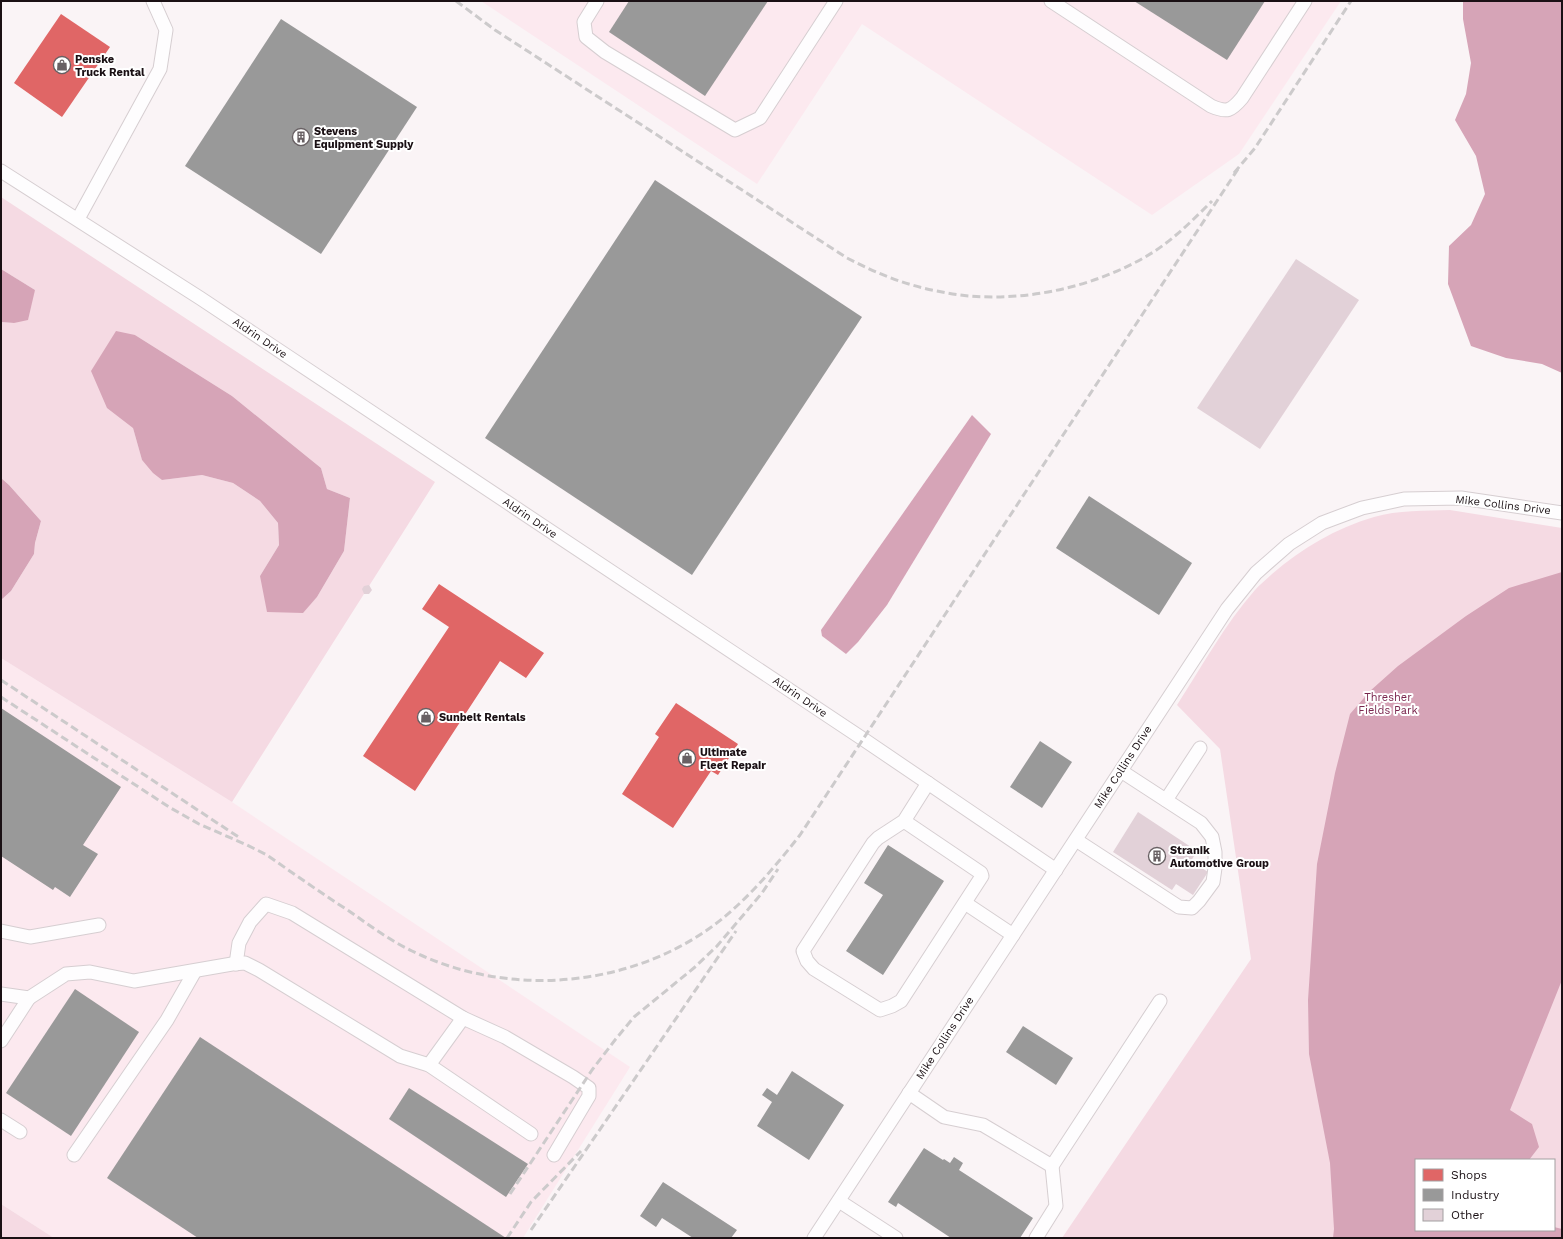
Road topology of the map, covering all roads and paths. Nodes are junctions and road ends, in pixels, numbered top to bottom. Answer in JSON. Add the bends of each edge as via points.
{"nodes":[{"id":1,"x":153,"y":1,"type":"edge"},
{"id":2,"x":597,"y":1,"type":"edge"},
{"id":3,"x":836,"y":1,"type":"edge"},
{"id":4,"x":1051,"y":1,"type":"edge"},
{"id":5,"x":1305,"y":1,"type":"edge"},
{"id":6,"x":1,"y":170,"type":"edge"},
{"id":7,"x":78,"y":219,"type":"junction"},
{"id":8,"x":1562,"y":513,"type":"edge"},
{"id":9,"x":1200,"y":748,"type":"dead end"},
{"id":10,"x":1121,"y":771,"type":"junction"},
{"id":11,"x":928,"y":784,"type":"junction"},
{"id":12,"x":1166,"y":800,"type":"junction"},
{"id":13,"x":904,"y":821,"type":"junction"},
{"id":14,"x":1076,"y":840,"type":"junction"},
{"id":15,"x":1056,"y":870,"type":"junction"},
{"id":16,"x":965,"y":903,"type":"junction"},
{"id":17,"x":99,"y":924,"type":"dead end"},
{"id":18,"x":1,"y":931,"type":"edge"},
{"id":19,"x":1013,"y":935,"type":"junction"},
{"id":20,"x":236,"y":964,"type":"junction"},
{"id":21,"x":195,"y":970,"type":"junction"},
{"id":22,"x":1,"y":994,"type":"edge"},
{"id":23,"x":29,"y":998,"type":"junction"},
{"id":24,"x":1160,"y":1001,"type":"dead end"},
{"id":25,"x":463,"y":1018,"type":"junction"},
{"id":26,"x":1,"y":1041,"type":"edge"},
{"id":27,"x":429,"y":1065,"type":"junction"},
{"id":28,"x":909,"y":1093,"type":"junction"},
{"id":29,"x":1,"y":1120,"type":"edge"},
{"id":30,"x":20,"y":1132,"type":"dead end"},
{"id":31,"x":531,"y":1134,"type":"dead end"},
{"id":32,"x":74,"y":1155,"type":"dead end"},
{"id":33,"x":554,"y":1155,"type":"dead end"},
{"id":34,"x":1052,"y":1166,"type":"junction"},
{"id":35,"x":838,"y":1201,"type":"junction"},
{"id":36,"x":814,"y":1238,"type":"edge"},
{"id":37,"x":896,"y":1238,"type":"edge"},
{"id":38,"x":1036,"y":1238,"type":"edge"}],
"edges":[{"from":1,"to":7,"type":"street","via":[[166,30],[160,69]]},
{"from":2,"to":3,"type":"street","via":[[584,22],[586,37],[605,52],[735,130],[760,118]]},
{"from":4,"to":5,"type":"street","via":[[1220,110],[1228,110],[1242,98]]},
{"from":6,"to":7,"type":"street","name":"Aldrin Drive"},
{"from":7,"to":11,"type":"street","name":"Aldrin Drive","via":[[207,302]]},
{"from":8,"to":10,"type":"street","name":"Mike Collins Drive","via":[[1461,498],[1404,499],[1362,508],[1322,523],[1289,544],[1256,573],[1227,609]]},
{"from":9,"to":12,"type":"street"},
{"from":10,"to":12,"type":"street"},
{"from":10,"to":14,"type":"street","name":"Mike Collins Drive"},
{"from":11,"to":13,"type":"street"},
{"from":11,"to":15,"type":"street","name":"Aldrin Drive"},
{"from":12,"to":14,"type":"street","via":[[1202,823],[1212,837],[1215,852],[1213,882],[1192,908],[1179,907]]},
{"from":13,"to":16,"type":"street","via":[[981,873],[982,876]]},
{"from":13,"to":16,"type":"street","via":[[873,843],[803,951],[807,961],[814,969],[880,1010],[892,1006],[901,1001]]},
{"from":14,"to":15,"type":"street","name":"Mike Collins Drive"},
{"from":15,"to":19,"type":"street","name":"Mike Collins Drive"},
{"from":16,"to":19,"type":"street"},
{"from":17,"to":18,"type":"street","via":[[30,937]]},
{"from":19,"to":28,"type":"street","name":"Mike Collins Drive"},
{"from":20,"to":21,"type":"street"},
{"from":20,"to":25,"type":"street","via":[[239,943],[250,922],[266,904],[292,913]]},
{"from":20,"to":27,"type":"street","via":[[245,963],[259,970],[400,1056]]},
{"from":21,"to":23,"type":"street","via":[[134,981],[90,972],[66,974]]},
{"from":21,"to":32,"type":"street","via":[[167,1020]]},
{"from":22,"to":23,"type":"street"},
{"from":23,"to":26,"type":"street"},
{"from":24,"to":34,"type":"street"},
{"from":25,"to":27,"type":"street"},
{"from":25,"to":33,"type":"street","via":[[505,1037],[589,1088],[589,1096]]},
{"from":27,"to":31,"type":"street"},
{"from":28,"to":34,"type":"street","via":[[944,1117],[983,1125]]},
{"from":28,"to":35,"type":"street","name":"Mike Collins Drive"},
{"from":29,"to":30,"type":"street"},
{"from":34,"to":38,"type":"street","via":[[1056,1206]]},
{"from":35,"to":36,"type":"street","name":"Mike Collins Drive"},
{"from":35,"to":37,"type":"street"}]}
